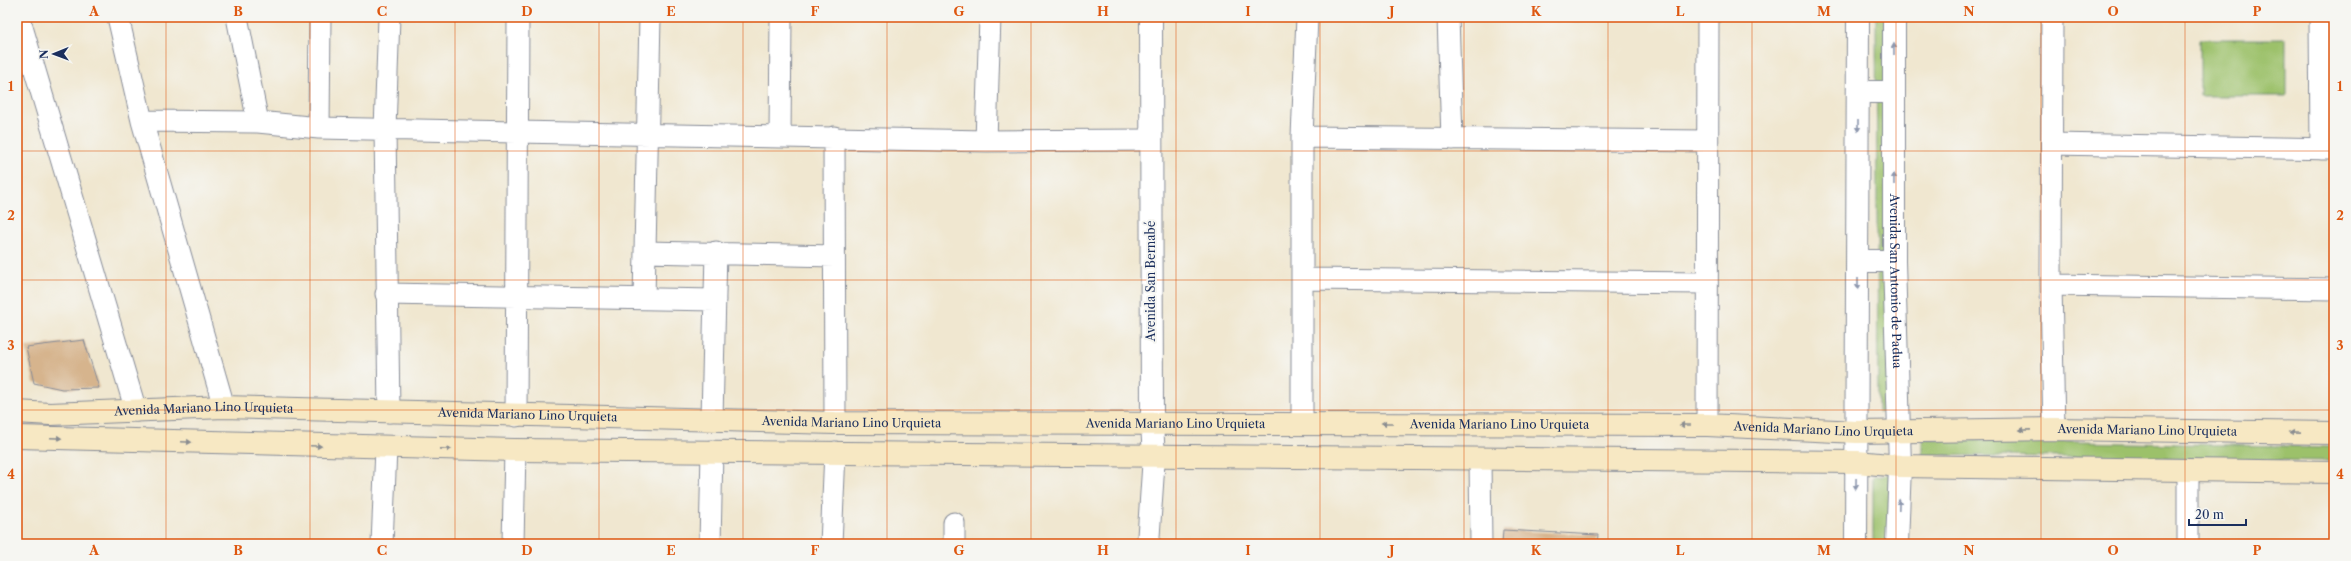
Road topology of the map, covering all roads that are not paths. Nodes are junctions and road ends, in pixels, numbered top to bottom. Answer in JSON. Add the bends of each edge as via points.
{"nodes":[{"id":1,"x":118,"y":17,"type":"edge"},
{"id":2,"x":237,"y":17,"type":"edge"},
{"id":3,"x":320,"y":17,"type":"edge"},
{"id":4,"x":389,"y":17,"type":"edge"},
{"id":5,"x":518,"y":17,"type":"edge"},
{"id":6,"x":650,"y":17,"type":"edge"},
{"id":7,"x":781,"y":17,"type":"edge"},
{"id":8,"x":990,"y":17,"type":"edge"},
{"id":9,"x":1151,"y":17,"type":"edge"},
{"id":10,"x":1307,"y":17,"type":"edge"},
{"id":11,"x":1448,"y":17,"type":"edge"},
{"id":12,"x":1708,"y":17,"type":"edge"},
{"id":13,"x":1858,"y":17,"type":"edge"},
{"id":14,"x":1894,"y":17,"type":"edge"},
{"id":15,"x":2052,"y":17,"type":"edge"},
{"id":16,"x":2320,"y":17,"type":"edge"},
{"id":17,"x":23,"y":26,"type":"edge"},
{"id":18,"x":1858,"y":92,"type":"junction"},
{"id":19,"x":1894,"y":92,"type":"junction"},
{"id":20,"x":142,"y":121,"type":"junction"},
{"id":21,"x":258,"y":122,"type":"junction"},
{"id":22,"x":318,"y":128,"type":"junction"},
{"id":23,"x":385,"y":129,"type":"junction"},
{"id":24,"x":517,"y":132,"type":"junction"},
{"id":25,"x":648,"y":134,"type":"junction"},
{"id":26,"x":780,"y":137,"type":"junction"},
{"id":27,"x":1302,"y":137,"type":"junction"},
{"id":28,"x":834,"y":138,"type":"junction"},
{"id":29,"x":1452,"y":139,"type":"junction"},
{"id":30,"x":986,"y":140,"type":"junction"},
{"id":31,"x":1150,"y":140,"type":"junction"},
{"id":32,"x":1707,"y":141,"type":"junction"},
{"id":33,"x":2052,"y":144,"type":"junction"},
{"id":34,"x":2328,"y":149,"type":"edge"},
{"id":35,"x":645,"y":252,"type":"junction"},
{"id":36,"x":716,"y":252,"type":"junction"},
{"id":37,"x":834,"y":256,"type":"junction"},
{"id":38,"x":1858,"y":261,"type":"junction"},
{"id":39,"x":1894,"y":262,"type":"junction"},
{"id":40,"x":1304,"y":279,"type":"junction"},
{"id":41,"x":1706,"y":284,"type":"junction"},
{"id":42,"x":2051,"y":285,"type":"junction"},
{"id":43,"x":2334,"y":289,"type":"edge"},
{"id":44,"x":386,"y":294,"type":"junction"},
{"id":45,"x":518,"y":298,"type":"junction"},
{"id":46,"x":644,"y":298,"type":"junction"},
{"id":47,"x":715,"y":300,"type":"junction"},
{"id":48,"x":224,"y":407,"type":"junction"},
{"id":49,"x":136,"y":411,"type":"junction"},
{"id":50,"x":17,"y":412,"type":"edge"},
{"id":51,"x":389,"y":412,"type":"junction"},
{"id":52,"x":516,"y":416,"type":"junction"},
{"id":53,"x":712,"y":418,"type":"junction"},
{"id":54,"x":836,"y":423,"type":"junction"},
{"id":55,"x":1302,"y":423,"type":"junction"},
{"id":56,"x":1152,"y":425,"type":"junction"},
{"id":57,"x":1707,"y":425,"type":"junction"},
{"id":58,"x":2054,"y":429,"type":"junction"},
{"id":59,"x":1899,"y":431,"type":"junction"},
{"id":60,"x":1858,"y":432,"type":"junction"},
{"id":61,"x":2334,"y":433,"type":"edge"},
{"id":62,"x":17,"y":437,"type":"edge"},
{"id":63,"x":386,"y":448,"type":"junction"},
{"id":64,"x":516,"y":450,"type":"junction"},
{"id":65,"x":712,"y":451,"type":"junction"},
{"id":66,"x":835,"y":452,"type":"junction"},
{"id":67,"x":1154,"y":456,"type":"junction"},
{"id":68,"x":1480,"y":459,"type":"junction"},
{"id":69,"x":1857,"y":462,"type":"junction"},
{"id":70,"x":1900,"y":466,"type":"junction"},
{"id":71,"x":2188,"y":470,"type":"junction"},
{"id":72,"x":2334,"y":472,"type":"edge"},
{"id":73,"x":954,"y":523,"type":"dead end"},
{"id":74,"x":382,"y":544,"type":"edge"},
{"id":75,"x":513,"y":544,"type":"edge"},
{"id":76,"x":710,"y":544,"type":"edge"},
{"id":77,"x":831,"y":544,"type":"edge"},
{"id":78,"x":954,"y":544,"type":"edge"},
{"id":79,"x":1148,"y":544,"type":"edge"},
{"id":80,"x":1481,"y":544,"type":"edge"},
{"id":81,"x":1856,"y":544,"type":"edge"},
{"id":82,"x":1897,"y":544,"type":"edge"},
{"id":83,"x":2188,"y":544,"type":"edge"}],
"edges":[{"from":1,"to":20,"type":"street"},
{"from":2,"to":21,"type":"street"},
{"from":3,"to":22,"type":"street"},
{"from":4,"to":23,"type":"street"},
{"from":5,"to":24,"type":"street"},
{"from":6,"to":25,"type":"street"},
{"from":7,"to":26,"type":"street"},
{"from":8,"to":30,"type":"street"},
{"from":9,"to":31,"type":"street","name":"Avenida San Bernabé"},
{"from":10,"to":27,"type":"street"},
{"from":11,"to":29,"type":"street"},
{"from":12,"to":32,"type":"street"},
{"from":13,"to":18,"type":"street"},
{"from":19,"to":14,"type":"street","name":"Avenida San Antonio de Padua","one_way":true},
{"from":15,"to":33,"type":"street"},
{"from":16,"to":34,"type":"street"},
{"from":17,"to":49,"type":"street"},
{"from":18,"to":19,"type":"street"},
{"from":18,"to":38,"type":"street","one_way":true},
{"from":39,"to":19,"type":"street","name":"Avenida San Antonio de Padua","one_way":true},
{"from":20,"to":21,"type":"street"},
{"from":20,"to":48,"type":"street"},
{"from":21,"to":22,"type":"street"},
{"from":22,"to":23,"type":"street"},
{"from":23,"to":24,"type":"street"},
{"from":23,"to":44,"type":"street"},
{"from":24,"to":25,"type":"street"},
{"from":24,"to":45,"type":"street"},
{"from":25,"to":26,"type":"street"},
{"from":25,"to":35,"type":"street"},
{"from":26,"to":28,"type":"street"},
{"from":27,"to":29,"type":"street"},
{"from":27,"to":40,"type":"street"},
{"from":28,"to":30,"type":"street"},
{"from":28,"to":37,"type":"street"},
{"from":29,"to":32,"type":"street"},
{"from":30,"to":31,"type":"street"},
{"from":31,"to":56,"type":"street","name":"Avenida San Bernabé"},
{"from":32,"to":41,"type":"street"},
{"from":33,"to":34,"type":"street"},
{"from":33,"to":42,"type":"street"},
{"from":35,"to":36,"type":"street"},
{"from":35,"to":46,"type":"street"},
{"from":36,"to":37,"type":"street"},
{"from":36,"to":47,"type":"street"},
{"from":37,"to":54,"type":"street"},
{"from":38,"to":39,"type":"street"},
{"from":38,"to":60,"type":"street","one_way":true},
{"from":39,"to":59,"type":"street","name":"Avenida San Antonio de Padua"},
{"from":40,"to":41,"type":"street"},
{"from":40,"to":55,"type":"street"},
{"from":41,"to":57,"type":"street"},
{"from":42,"to":43,"type":"street"},
{"from":42,"to":58,"type":"street"},
{"from":44,"to":45,"type":"street"},
{"from":44,"to":51,"type":"street"},
{"from":45,"to":46,"type":"street"},
{"from":45,"to":52,"type":"street"},
{"from":46,"to":47,"type":"street"},
{"from":47,"to":53,"type":"street"},
{"from":48,"to":49,"type":"main road","name":"Avenida Mariano Lino Urquieta"},
{"from":48,"to":51,"type":"main road","name":"Avenida Mariano Lino Urquieta"},
{"from":49,"to":50,"type":"main road","name":"Avenida Mariano Lino Urquieta","via":[[50,414]]},
{"from":51,"to":52,"type":"main road","name":"Avenida Mariano Lino Urquieta"},
{"from":52,"to":53,"type":"main road","name":"Avenida Mariano Lino Urquieta"},
{"from":53,"to":54,"type":"main road","name":"Avenida Mariano Lino Urquieta"},
{"from":54,"to":56,"type":"main road","name":"Avenida Mariano Lino Urquieta"},
{"from":55,"to":56,"type":"main road","name":"Avenida Mariano Lino Urquieta"},
{"from":57,"to":55,"type":"main road","name":"Avenida Mariano Lino Urquieta","one_way":true},
{"from":56,"to":67,"type":"street","name":"Avenida San Bernabé"},
{"from":57,"to":60,"type":"main road","name":"Avenida Mariano Lino Urquieta"},
{"from":58,"to":59,"type":"main road","name":"Avenida Mariano Lino Urquieta","one_way":true},
{"from":61,"to":58,"type":"main road","name":"Avenida Mariano Lino Urquieta","one_way":true},
{"from":59,"to":60,"type":"main road","name":"Avenida Mariano Lino Urquieta"},
{"from":59,"to":70,"type":"street","name":"Avenida San Antonio de Padua"},
{"from":60,"to":69,"type":"street"},
{"from":62,"to":63,"type":"main road","one_way":true},
{"from":63,"to":64,"type":"main road","one_way":true},
{"from":63,"to":74,"type":"street"},
{"from":64,"to":65,"type":"main road"},
{"from":64,"to":75,"type":"street"},
{"from":65,"to":66,"type":"main road"},
{"from":65,"to":76,"type":"street"},
{"from":66,"to":67,"type":"main road"},
{"from":66,"to":77,"type":"street"},
{"from":67,"to":68,"type":"main road"},
{"from":67,"to":79,"type":"street","name":"Avenida San Bernabé"},
{"from":68,"to":69,"type":"main road"},
{"from":68,"to":80,"type":"street"},
{"from":69,"to":70,"type":"main road"},
{"from":69,"to":81,"type":"street","one_way":true},
{"from":70,"to":71,"type":"main road"},
{"from":82,"to":70,"type":"street","name":"Avenida San Antonio de Padua","one_way":true},
{"from":71,"to":72,"type":"main road"},
{"from":71,"to":83,"type":"street"},
{"from":73,"to":78,"type":"street"}]}
